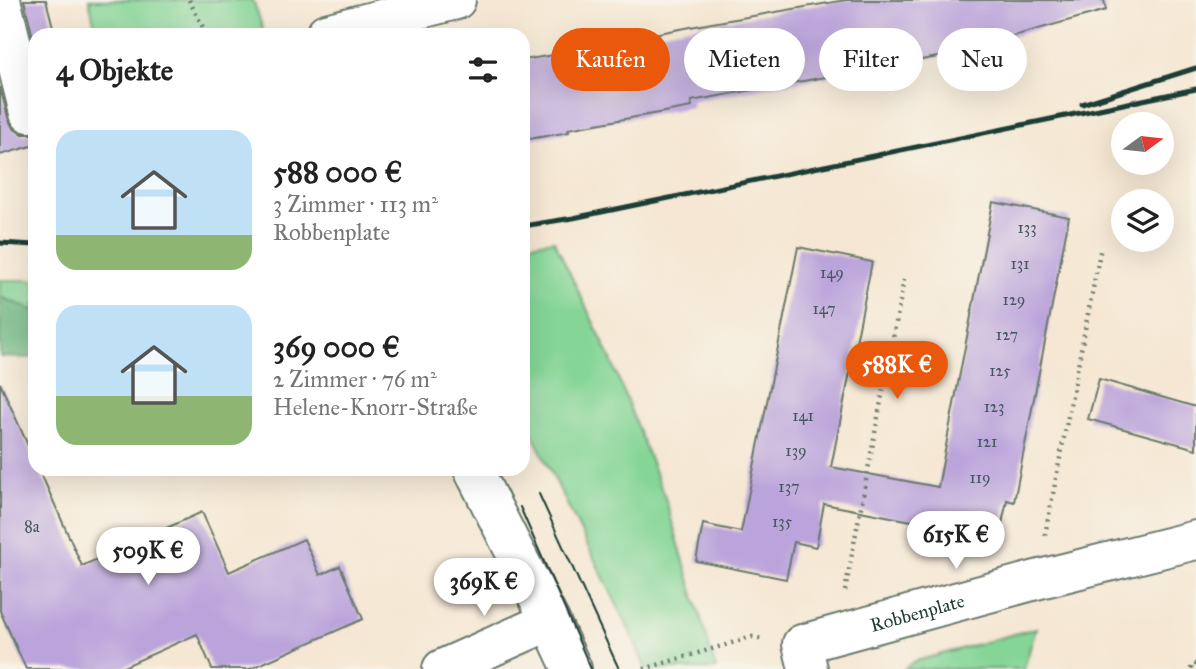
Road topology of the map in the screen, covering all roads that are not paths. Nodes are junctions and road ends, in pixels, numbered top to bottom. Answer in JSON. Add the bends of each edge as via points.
{"nodes":[{"id":1,"x":1,"y":0,"type":"edge"},
{"id":2,"x":456,"y":0,"type":"edge"},
{"id":3,"x":346,"y":28,"type":"edge"},
{"id":4,"x":28,"y":109,"type":"edge"},
{"id":5,"x":477,"y":476,"type":"edge"},
{"id":6,"x":1196,"y":540,"type":"edge"},
{"id":7,"x":550,"y":621,"type":"junction"},
{"id":8,"x":805,"y":656,"type":"edge"},
{"id":9,"x":442,"y":669,"type":"edge"},
{"id":10,"x":572,"y":669,"type":"edge"}],
"edges":[{"from":1,"to":4,"type":"street"},
{"from":2,"to":3,"type":"street"},
{"from":5,"to":7,"type":"street"},
{"from":6,"to":8,"type":"street","name":"Robbenplate","via":[[850,630]]},
{"from":7,"to":9,"type":"street"},
{"from":7,"to":10,"type":"street"}]}
